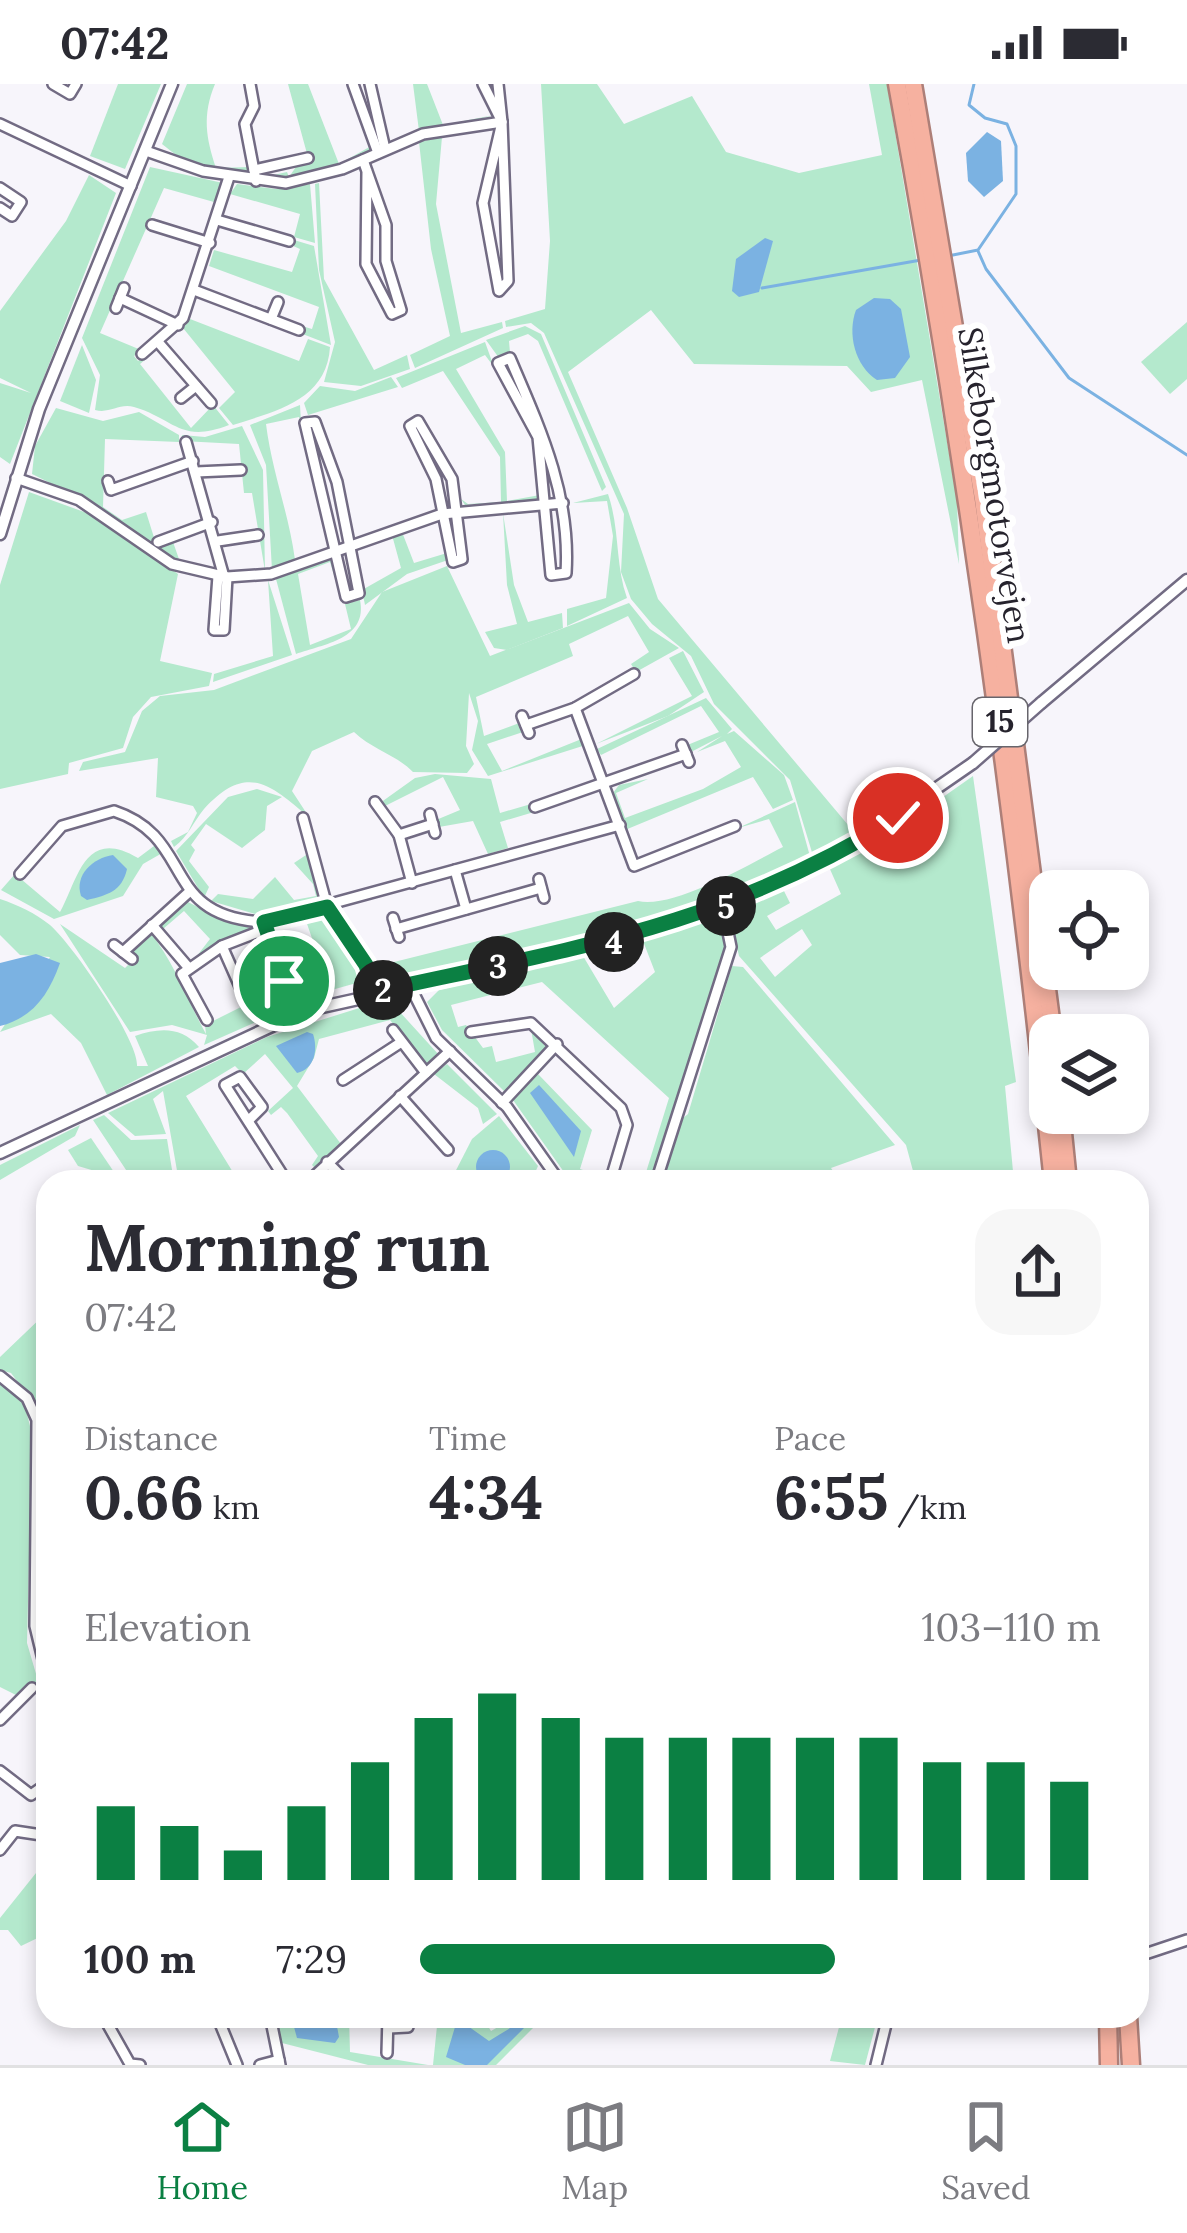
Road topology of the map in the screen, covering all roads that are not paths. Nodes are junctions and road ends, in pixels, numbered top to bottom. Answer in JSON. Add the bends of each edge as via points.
{"nodes":[{"id":1,"x":53,"y":84,"type":"edge"},
{"id":2,"x":76,"y":84,"type":"edge"},
{"id":3,"x":172,"y":84,"type":"edge"},
{"id":4,"x":250,"y":84,"type":"edge"},
{"id":5,"x":353,"y":84,"type":"edge"},
{"id":6,"x":370,"y":84,"type":"edge"},
{"id":7,"x":483,"y":84,"type":"edge"},
{"id":8,"x":498,"y":84,"type":"edge"},
{"id":9,"x":898,"y":84,"type":"edge"},
{"id":10,"x":913,"y":84,"type":"edge"},
{"id":11,"x":502,"y":122,"type":"junction"},
{"id":12,"x":0,"y":124,"type":"edge"},
{"id":13,"x":146,"y":151,"type":"junction"},
{"id":14,"x":382,"y":151,"type":"junction"},
{"id":15,"x":308,"y":158,"type":"dead end"},
{"id":16,"x":365,"y":165,"type":"junction"},
{"id":17,"x":255,"y":176,"type":"junction"},
{"id":18,"x":229,"y":177,"type":"junction"},
{"id":19,"x":131,"y":186,"type":"junction"},
{"id":20,"x":0,"y":188,"type":"edge"},
{"id":21,"x":0,"y":208,"type":"edge"},
{"id":22,"x":217,"y":220,"type":"junction"},
{"id":23,"x":152,"y":225,"type":"dead end"},
{"id":24,"x":271,"y":236,"type":"junction"},
{"id":25,"x":290,"y":241,"type":"dead end"},
{"id":26,"x":210,"y":243,"type":"junction"},
{"id":27,"x":266,"y":252,"type":"dead end"},
{"id":28,"x":937,"y":258,"type":"junction"},
{"id":29,"x":194,"y":290,"type":"junction"},
{"id":30,"x":120,"y":298,"type":"dead end"},
{"id":31,"x":278,"y":302,"type":"dead end"},
{"id":32,"x":272,"y":319,"type":"junction"},
{"id":33,"x":178,"y":325,"type":"junction"},
{"id":34,"x":299,"y":330,"type":"dead end"},
{"id":35,"x":158,"y":342,"type":"junction"},
{"id":36,"x":142,"y":354,"type":"dead end"},
{"id":37,"x":196,"y":386,"type":"junction"},
{"id":38,"x":181,"y":398,"type":"dead end"},
{"id":39,"x":211,"y":403,"type":"dead end"},
{"id":40,"x":187,"y":442,"type":"dead end"},
{"id":41,"x":194,"y":466,"type":"junction"},
{"id":42,"x":242,"y":470,"type":"dead end"},
{"id":43,"x":16,"y":478,"type":"junction"},
{"id":44,"x":108,"y":481,"type":"dead end"},
{"id":45,"x":563,"y":503,"type":"junction"},
{"id":46,"x":544,"y":504,"type":"junction"},
{"id":47,"x":459,"y":511,"type":"junction"},
{"id":48,"x":442,"y":514,"type":"junction"},
{"id":49,"x":212,"y":522,"type":"junction"},
{"id":50,"x":0,"y":534,"type":"edge"},
{"id":51,"x":258,"y":535,"type":"dead end"},
{"id":52,"x":218,"y":541,"type":"junction"},
{"id":53,"x":158,"y":542,"type":"dead end"},
{"id":54,"x":349,"y":543,"type":"junction"},
{"id":55,"x":334,"y":548,"type":"junction"},
{"id":56,"x":223,"y":576,"type":"junction"},
{"id":57,"x":1187,"y":580,"type":"edge"},
{"id":58,"x":634,"y":674,"type":"dead end"},
{"id":59,"x":575,"y":709,"type":"junction"},
{"id":60,"x":526,"y":724,"type":"dead end"},
{"id":61,"x":686,"y":754,"type":"dead end"},
{"id":62,"x":607,"y":785,"type":"junction"},
{"id":63,"x":375,"y":802,"type":"dead end"},
{"id":64,"x":535,"y":806,"type":"dead end"},
{"id":65,"x":433,"y":824,"type":"dead end"},
{"id":66,"x":308,"y":825,"type":"dead end"},
{"id":67,"x":620,"y":825,"type":"junction"},
{"id":68,"x":735,"y":826,"type":"dead end"},
{"id":69,"x":399,"y":835,"type":"junction"},
{"id":70,"x":455,"y":871,"type":"junction"},
{"id":71,"x":20,"y":874,"type":"dead end"},
{"id":72,"x":412,"y":883,"type":"junction"},
{"id":73,"x":541,"y":888,"type":"dead end"},
{"id":74,"x":188,"y":893,"type":"junction"},
{"id":75,"x":327,"y":907,"type":"junction"},
{"id":76,"x":723,"y":908,"type":"junction"},
{"id":77,"x":466,"y":909,"type":"junction"},
{"id":78,"x":152,"y":925,"type":"junction"},
{"id":79,"x":265,"y":925,"type":"junction"},
{"id":80,"x":396,"y":928,"type":"dead end"},
{"id":81,"x":222,"y":946,"type":"junction"},
{"id":82,"x":123,"y":952,"type":"dead end"},
{"id":83,"x":188,"y":967,"type":"junction"},
{"id":84,"x":284,"y":981,"type":"dead end"},
{"id":85,"x":409,"y":985,"type":"junction"},
{"id":86,"x":374,"y":992,"type":"junction"},
{"id":87,"x":245,"y":998,"type":"dead end"},
{"id":88,"x":1050,"y":1014,"type":"edge"},
{"id":89,"x":207,"y":1020,"type":"dead end"},
{"id":90,"x":393,"y":1030,"type":"dead end"},
{"id":91,"x":400,"y":1042,"type":"junction"},
{"id":92,"x":556,"y":1044,"type":"junction"},
{"id":93,"x":486,"y":1046,"type":"dead end"},
{"id":94,"x":450,"y":1051,"type":"junction"},
{"id":95,"x":425,"y":1073,"type":"junction"},
{"id":96,"x":343,"y":1080,"type":"dead end"},
{"id":97,"x":400,"y":1096,"type":"junction"},
{"id":98,"x":502,"y":1103,"type":"junction"},
{"id":99,"x":248,"y":1121,"type":"junction"},
{"id":100,"x":1063,"y":1134,"type":"edge"},
{"id":101,"x":448,"y":1150,"type":"dead end"},
{"id":102,"x":1,"y":1152,"type":"edge"},
{"id":103,"x":327,"y":1162,"type":"junction"},
{"id":104,"x":279,"y":1170,"type":"edge"},
{"id":105,"x":319,"y":1170,"type":"edge"},
{"id":106,"x":335,"y":1170,"type":"edge"},
{"id":107,"x":551,"y":1170,"type":"edge"},
{"id":108,"x":611,"y":1170,"type":"edge"},
{"id":109,"x":660,"y":1170,"type":"edge"},
{"id":110,"x":1052,"y":1170,"type":"edge"},
{"id":111,"x":1067,"y":1170,"type":"edge"},
{"id":112,"x":0,"y":1376,"type":"edge"},
{"id":113,"x":36,"y":1413,"type":"edge"},
{"id":114,"x":36,"y":1575,"type":"edge"},
{"id":115,"x":35,"y":1587,"type":"joint"},
{"id":116,"x":36,"y":1640,"type":"edge"},
{"id":117,"x":32,"y":1688,"type":"dead end"},
{"id":118,"x":0,"y":1720,"type":"edge"},
{"id":119,"x":0,"y":1771,"type":"edge"},
{"id":120,"x":36,"y":1792,"type":"edge"},
{"id":121,"x":36,"y":1834,"type":"edge"},
{"id":122,"x":0,"y":1850,"type":"edge"},
{"id":123,"x":1187,"y":1940,"type":"edge"},
{"id":124,"x":1149,"y":1953,"type":"edge"},
{"id":125,"x":110,"y":2028,"type":"edge"},
{"id":126,"x":222,"y":2028,"type":"edge"},
{"id":127,"x":272,"y":2028,"type":"edge"},
{"id":128,"x":388,"y":2028,"type":"edge"},
{"id":129,"x":885,"y":2028,"type":"edge"},
{"id":130,"x":1108,"y":2028,"type":"edge"},
{"id":131,"x":1126,"y":2028,"type":"edge"},
{"id":132,"x":387,"y":2053,"type":"dead end"},
{"id":133,"x":279,"y":2062,"type":"edge"},
{"id":134,"x":140,"y":2065,"type":"edge"},
{"id":135,"x":237,"y":2065,"type":"edge"},
{"id":136,"x":260,"y":2065,"type":"edge"},
{"id":137,"x":876,"y":2065,"type":"edge"},
{"id":138,"x":1109,"y":2065,"type":"edge"},
{"id":139,"x":1128,"y":2065,"type":"edge"}],
"edges":[{"from":1,"to":2,"type":"street","via":[[70,94]]},
{"from":3,"to":13,"type":"street"},
{"from":4,"to":17,"type":"street","via":[[254,106],[245,124]]},
{"from":5,"to":14,"type":"street"},
{"from":6,"to":14,"type":"street"},
{"from":7,"to":11,"type":"street"},
{"from":8,"to":11,"type":"street"},
{"from":9,"to":28,"type":"highway","name":"Silkeborgmotorvejen","number":"15"},
{"from":10,"to":28,"type":"highway","name":"Silkeborgmotorvejen","number":"15"},
{"from":11,"to":11,"type":"street","via":[[483,203],[499,291],[508,281]]},
{"from":11,"to":14,"type":"street","via":[[423,134]]},
{"from":12,"to":19,"type":"street"},
{"from":13,"to":18,"type":"street"},
{"from":13,"to":19,"type":"street"},
{"from":14,"to":16,"type":"street"},
{"from":15,"to":17,"type":"street"},
{"from":16,"to":16,"type":"street","via":[[366,264],[392,314],[401,310],[386,261],[386,225]]},
{"from":16,"to":17,"type":"street","via":[[310,178]]},
{"from":17,"to":18,"type":"street"},
{"from":18,"to":22,"type":"street"},
{"from":19,"to":43,"type":"street"},
{"from":20,"to":21,"type":"street","via":[[21,202],[12,216]]},
{"from":22,"to":24,"type":"street"},
{"from":22,"to":26,"type":"street"},
{"from":23,"to":26,"type":"street"},
{"from":24,"to":25,"type":"street"},
{"from":24,"to":27,"type":"street"},
{"from":26,"to":29,"type":"street"},
{"from":28,"to":88,"type":"highway","name":"Silkeborgmotorvejen","number":"15","via":[[1012,703]]},
{"from":28,"to":110,"type":"highway","name":"Silkeborgmotorvejen","number":"15"},
{"from":29,"to":32,"type":"street"},
{"from":29,"to":33,"type":"street"},
{"from":30,"to":33,"type":"street"},
{"from":31,"to":32,"type":"street"},
{"from":32,"to":34,"type":"street"},
{"from":33,"to":35,"type":"street"},
{"from":35,"to":36,"type":"street"},
{"from":35,"to":37,"type":"street"},
{"from":37,"to":38,"type":"street"},
{"from":37,"to":39,"type":"street"},
{"from":40,"to":41,"type":"street"},
{"from":41,"to":42,"type":"street"},
{"from":41,"to":44,"type":"street","via":[[111,490]]},
{"from":41,"to":49,"type":"street"},
{"from":43,"to":50,"type":"street"},
{"from":43,"to":56,"type":"street","via":[[79,500],[172,564]]},
{"from":45,"to":46,"type":"street"},
{"from":45,"to":46,"type":"street","via":[[566,573],[551,575]]},
{"from":45,"to":46,"type":"street","via":[[510,358],[498,363],[538,436]]},
{"from":46,"to":47,"type":"street"},
{"from":47,"to":48,"type":"street"},
{"from":47,"to":48,"type":"street","via":[[462,559],[453,562]]},
{"from":47,"to":48,"type":"street","via":[[452,479],[418,421],[410,426],[436,478]]},
{"from":48,"to":54,"type":"street"},
{"from":49,"to":52,"type":"street"},
{"from":49,"to":53,"type":"street"},
{"from":51,"to":52,"type":"street"},
{"from":52,"to":56,"type":"street"},
{"from":54,"to":55,"type":"street"},
{"from":54,"to":55,"type":"street","via":[[359,593],[346,597]]},
{"from":54,"to":55,"type":"street","via":[[315,422],[305,424]]},
{"from":55,"to":56,"type":"street","via":[[271,574]]},
{"from":56,"to":56,"type":"street","via":[[214,630],[224,631]]},
{"from":57,"to":76,"type":"street","bridge":true,"via":[[973,763],[863,839]]},
{"from":58,"to":59,"type":"street"},
{"from":59,"to":60,"type":"street"},
{"from":59,"to":62,"type":"street"},
{"from":61,"to":62,"type":"street"},
{"from":62,"to":64,"type":"street"},
{"from":62,"to":67,"type":"street"},
{"from":63,"to":69,"type":"street"},
{"from":65,"to":69,"type":"street"},
{"from":66,"to":75,"type":"street"},
{"from":67,"to":68,"type":"street","via":[[634,866]]},
{"from":67,"to":70,"type":"street"},
{"from":69,"to":72,"type":"street"},
{"from":70,"to":72,"type":"street"},
{"from":70,"to":77,"type":"street"},
{"from":71,"to":74,"type":"street","via":[[62,826],[114,811],[160,837]]},
{"from":72,"to":75,"type":"street"},
{"from":73,"to":77,"type":"street"},
{"from":74,"to":78,"type":"street"},
{"from":74,"to":79,"type":"street","via":[[222,915]]},
{"from":75,"to":79,"type":"street"},
{"from":75,"to":86,"type":"street","via":[[366,965]]},
{"from":76,"to":85,"type":"street","via":[[602,945]]},
{"from":76,"to":109,"type":"street","via":[[731,947]]},
{"from":77,"to":80,"type":"street"},
{"from":78,"to":82,"type":"street"},
{"from":78,"to":83,"type":"street"},
{"from":79,"to":81,"type":"street"},
{"from":79,"to":84,"type":"street"},
{"from":81,"to":83,"type":"street"},
{"from":81,"to":87,"type":"street"},
{"from":83,"to":89,"type":"street","via":[[182,974]]},
{"from":85,"to":86,"type":"street"},
{"from":85,"to":94,"type":"street","via":[[426,1025]]},
{"from":86,"to":102,"type":"street","via":[[264,1028]]},
{"from":90,"to":91,"type":"street"},
{"from":91,"to":95,"type":"street"},
{"from":91,"to":96,"type":"street"},
{"from":92,"to":93,"type":"street","via":[[531,1023],[477,1031]]},
{"from":92,"to":98,"type":"street"},
{"from":92,"to":108,"type":"street","via":[[626,1116]]},
{"from":94,"to":95,"type":"street"},
{"from":94,"to":98,"type":"street"},
{"from":95,"to":97,"type":"street"},
{"from":97,"to":101,"type":"street"},
{"from":97,"to":103,"type":"street"},
{"from":98,"to":107,"type":"street"},
{"from":99,"to":99,"type":"street","via":[[225,1084],[234,1077],[262,1107]]},
{"from":99,"to":104,"type":"street"},
{"from":100,"to":111,"type":"highway"},
{"from":103,"to":105,"type":"street"},
{"from":103,"to":106,"type":"street"},
{"from":112,"to":113,"type":"street"},
{"from":114,"to":115,"type":"street"},
{"from":115,"to":116,"type":"street"},
{"from":117,"to":118,"type":"street"},
{"from":119,"to":120,"type":"street"},
{"from":121,"to":122,"type":"street","via":[[15,1831]]},
{"from":123,"to":124,"type":"street"},
{"from":125,"to":134,"type":"street","via":[[130,2064]]},
{"from":126,"to":135,"type":"street"},
{"from":127,"to":133,"type":"street"},
{"from":128,"to":132,"type":"street"},
{"from":129,"to":137,"type":"street"},
{"from":130,"to":138,"type":"highway"},
{"from":131,"to":139,"type":"highway"},
{"from":133,"to":136,"type":"street"}]}
